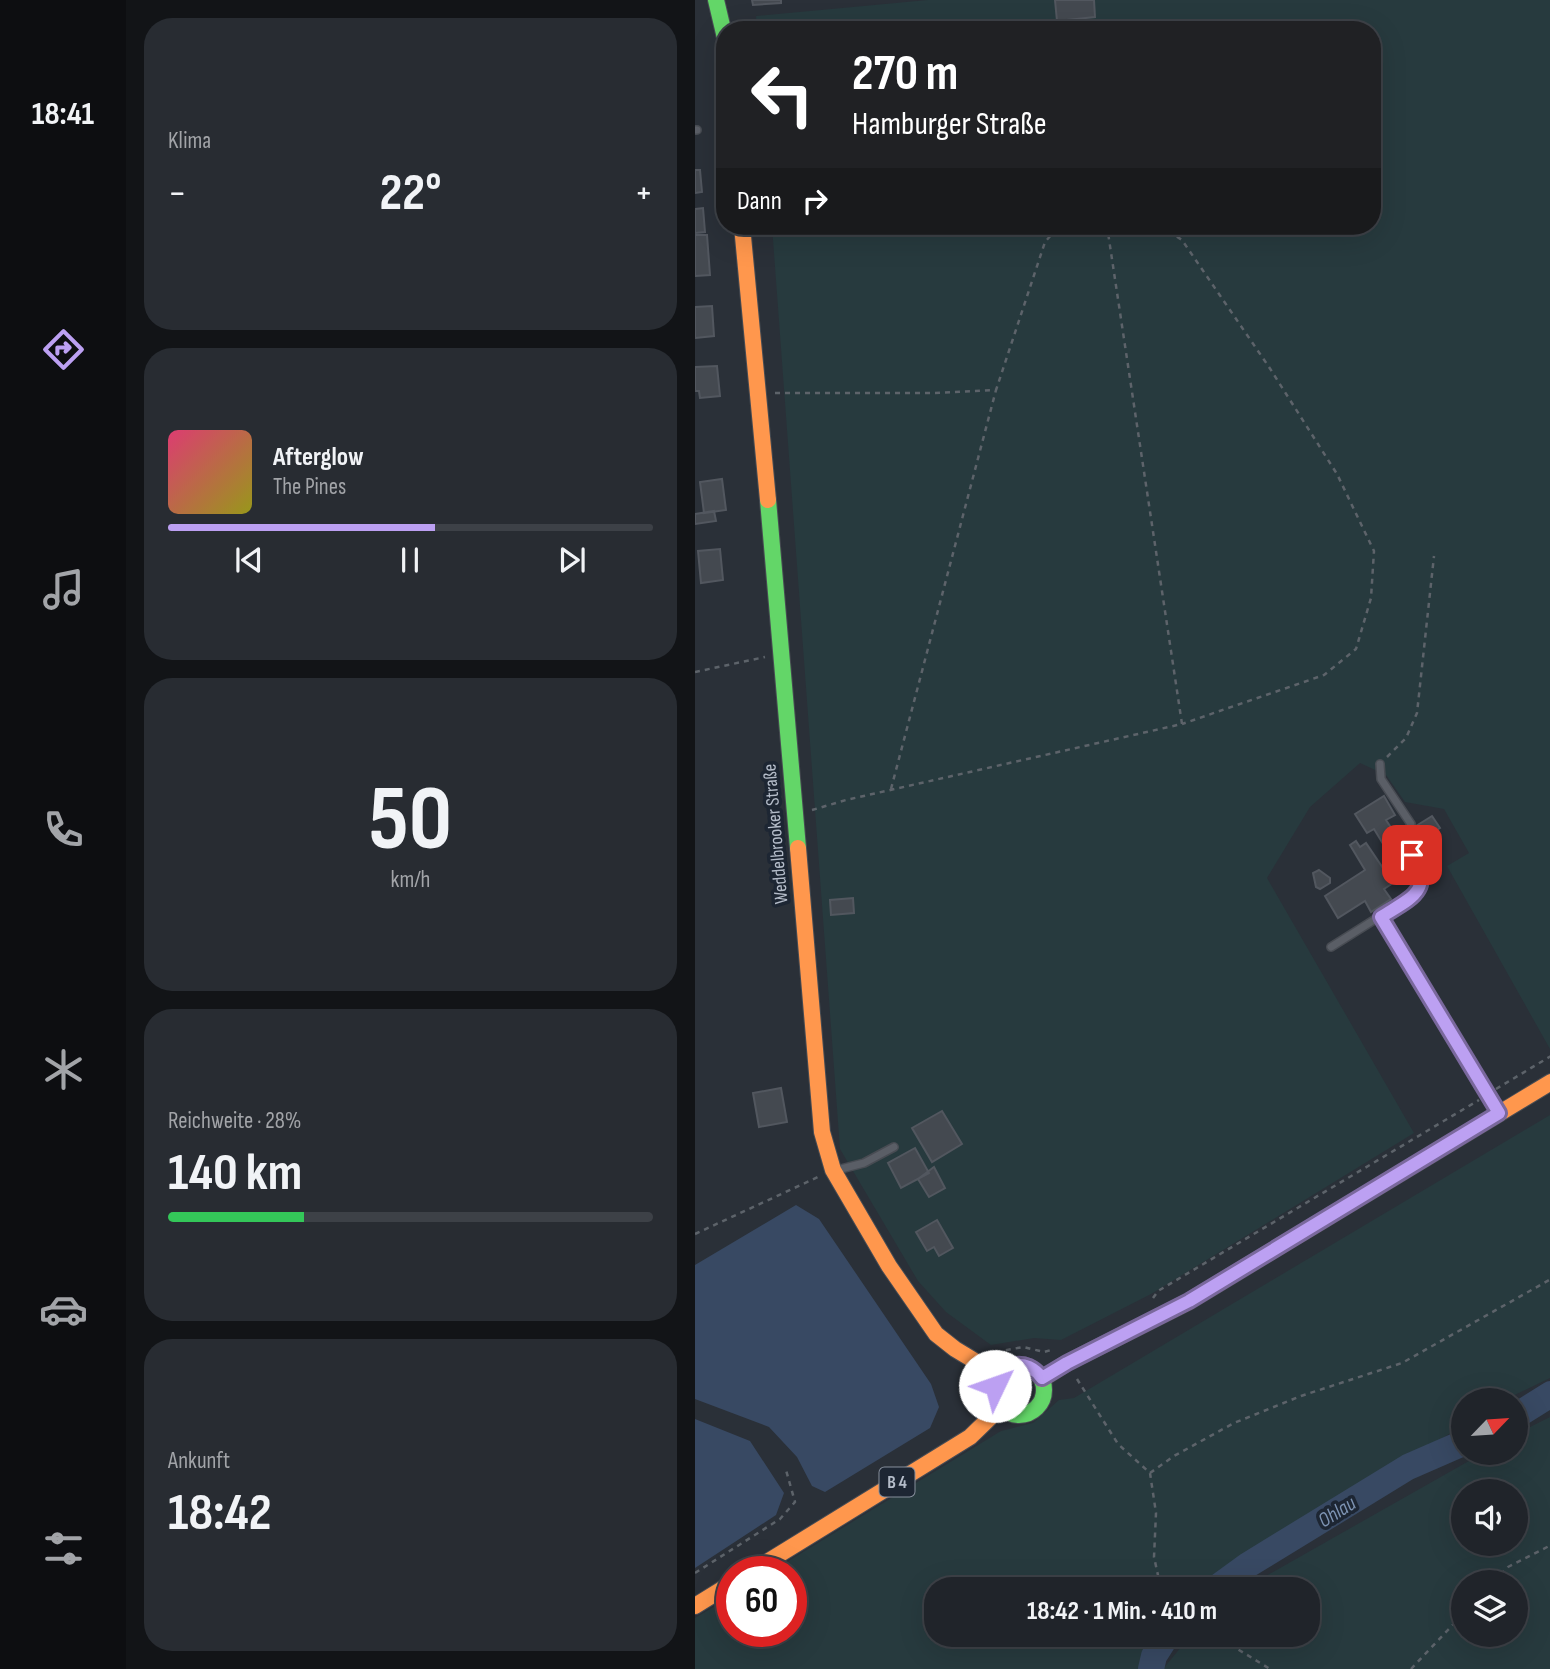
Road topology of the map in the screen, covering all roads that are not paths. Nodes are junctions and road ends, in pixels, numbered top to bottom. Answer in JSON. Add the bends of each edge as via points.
{"nodes":[{"id":1,"x":716,"y":0,"type":"edge"},
{"id":2,"x":721,"y":21,"type":"edge"},
{"id":3,"x":743,"y":235,"type":"edge"},
{"id":4,"x":1380,"y":764,"type":"road end"},
{"id":5,"x":1381,"y":917,"type":"junction"},
{"id":6,"x":1331,"y":947,"type":"dead end"},
{"id":7,"x":1550,"y":1082,"type":"edge"},
{"id":8,"x":1499,"y":1113,"type":"junction"},
{"id":9,"x":894,"y":1147,"type":"dead end"},
{"id":10,"x":833,"y":1170,"type":"junction"},
{"id":11,"x":998,"y":1375,"type":"junction"},
{"id":12,"x":1042,"y":1378,"type":"junction"},
{"id":13,"x":1001,"y":1408,"type":"junction"},
{"id":14,"x":777,"y":1556,"type":"edge"},
{"id":15,"x":716,"y":1593,"type":"edge"},
{"id":16,"x":695,"y":1606,"type":"edge"}],
"edges":[{"from":1,"to":2,"type":"street"},
{"from":3,"to":10,"type":"street","name":"Weddelbrooker Straße","via":[[822,1132]]},
{"from":4,"to":5,"type":"lane","via":[[1381,779],[1411,824],[1403,842],[1423,879],[1419,890]]},
{"from":5,"to":6,"type":"lane"},
{"from":5,"to":8,"type":"lane"},
{"from":7,"to":8,"type":"street"},
{"from":8,"to":12,"type":"street","via":[[1189,1301]]},
{"from":9,"to":10,"type":"lane","via":[[864,1163]]},
{"from":10,"to":11,"type":"street","name":"Weddelbrooker Straße","via":[[889,1266],[937,1334]]},
{"from":11,"to":12,"type":"street","via":[[1023,1365]]},
{"from":11,"to":13,"type":"street","via":[[995,1394]]},
{"from":12,"to":13,"type":"street","via":[[1042,1401],[1031,1412],[1015,1415]]},
{"from":13,"to":14,"type":"street","number":"B 4","via":[[970,1437]]},
{"from":15,"to":16,"type":"street"}]}
